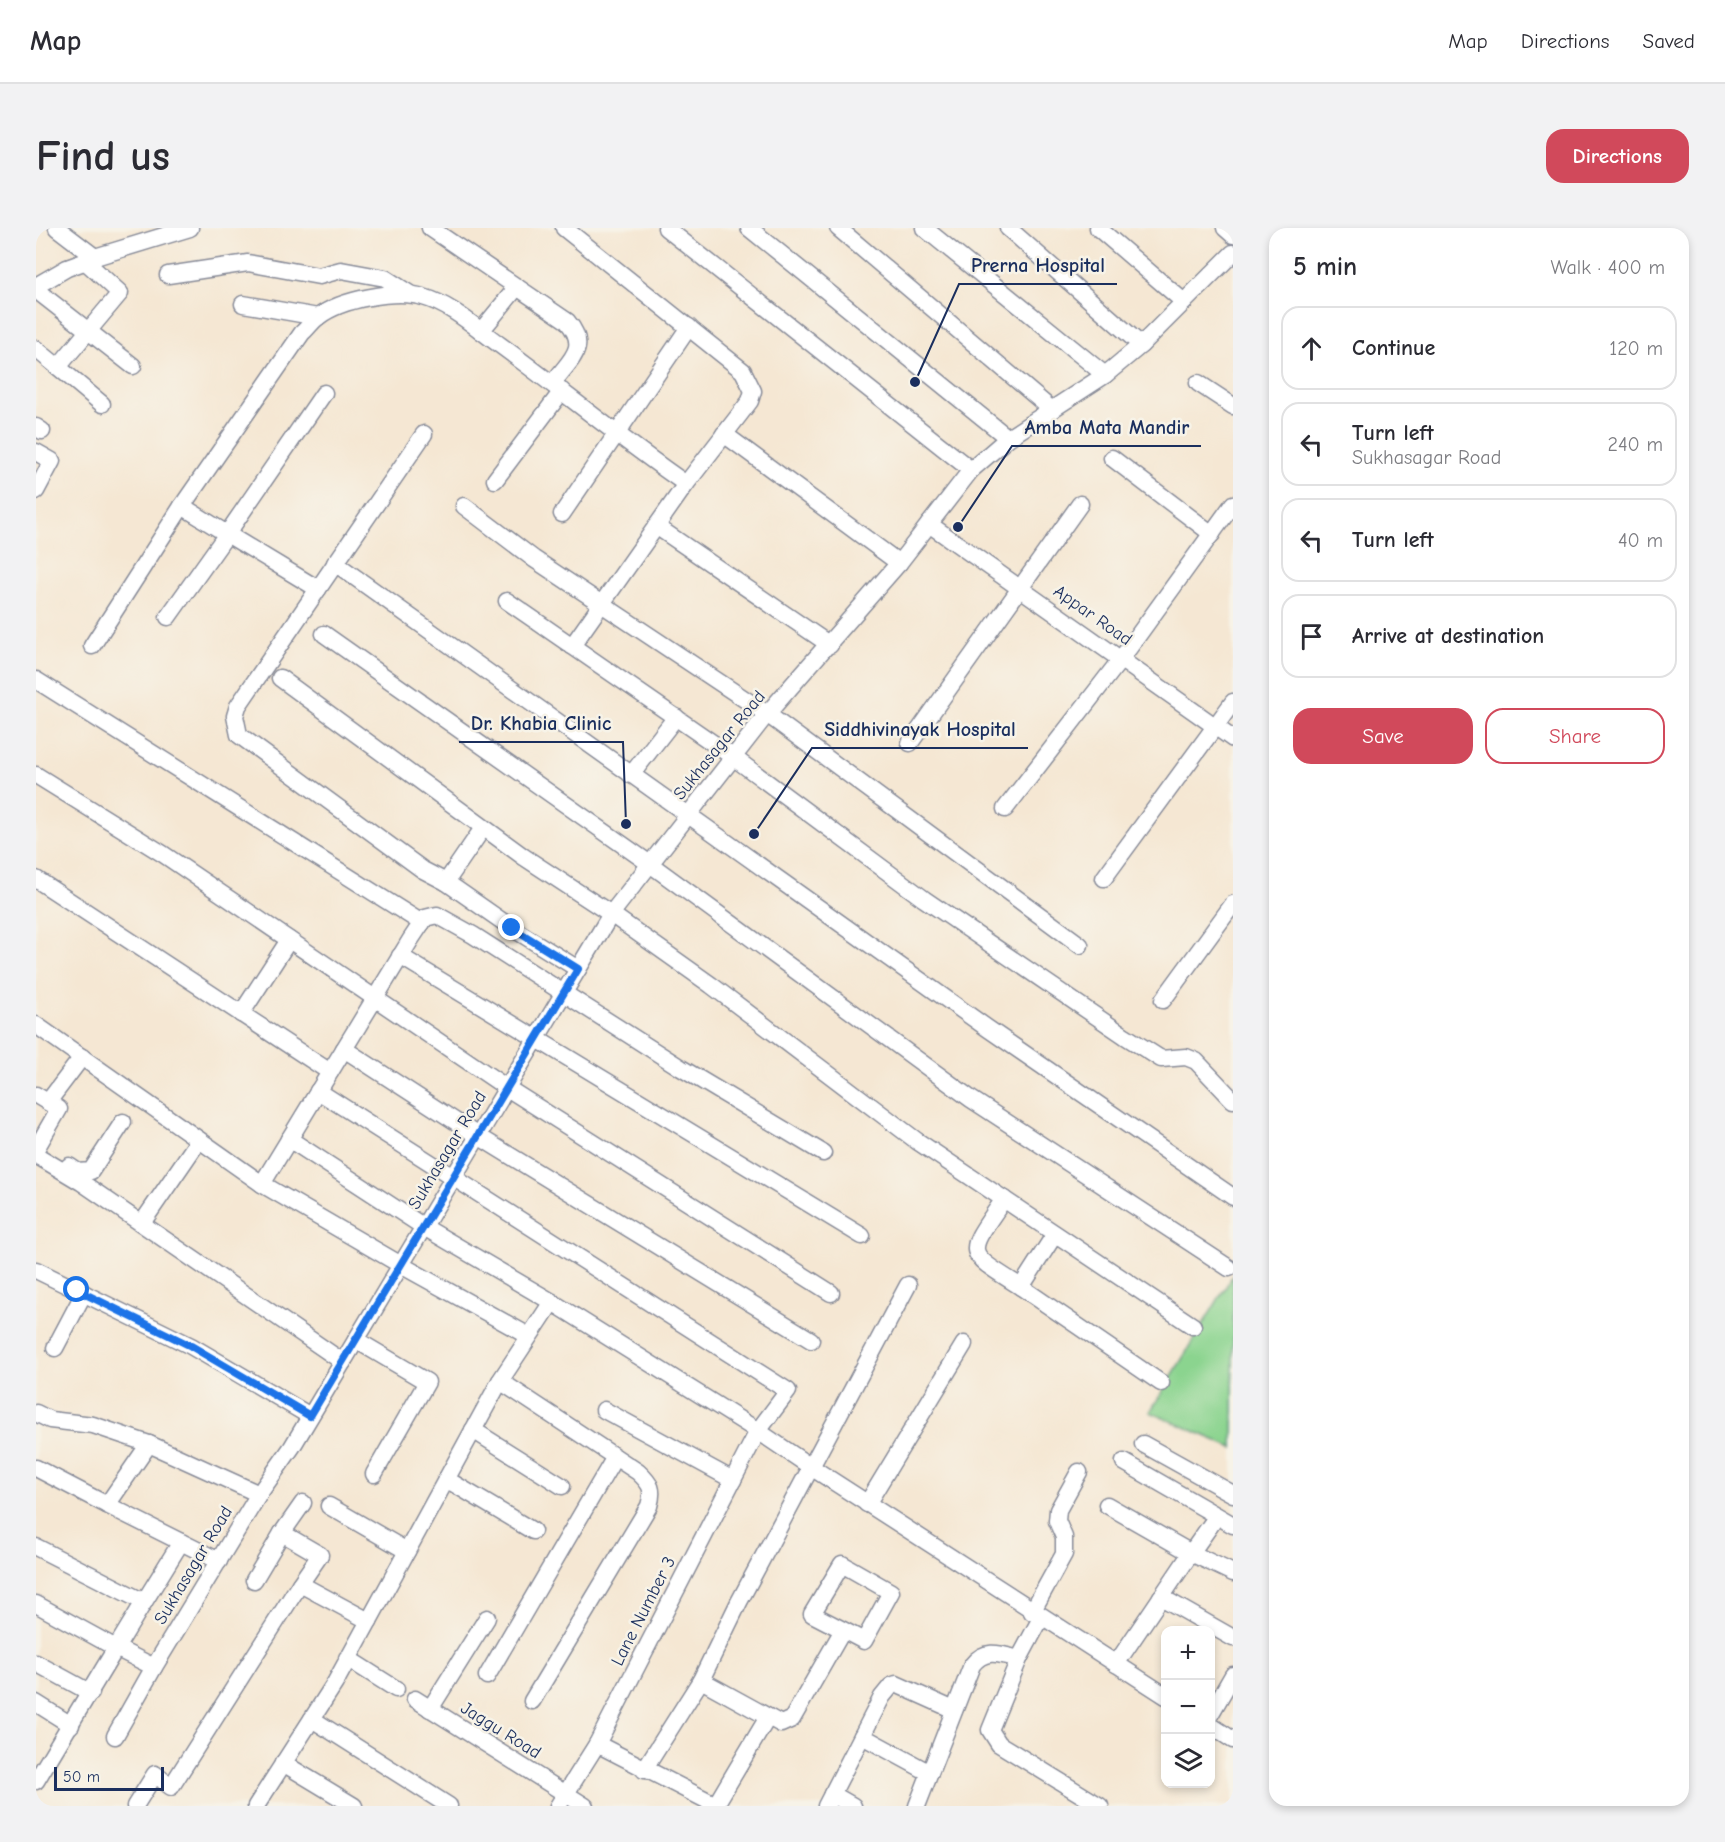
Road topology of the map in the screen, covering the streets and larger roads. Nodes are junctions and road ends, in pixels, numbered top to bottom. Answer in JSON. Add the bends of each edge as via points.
{"nodes":[{"id":1,"x":57,"y":228,"type":"edge"},
{"id":2,"x":430,"y":228,"type":"edge"},
{"id":3,"x":564,"y":228,"type":"edge"},
{"id":4,"x":666,"y":228,"type":"edge"},
{"id":5,"x":749,"y":228,"type":"edge"},
{"id":6,"x":838,"y":228,"type":"edge"},
{"id":7,"x":924,"y":228,"type":"edge"},
{"id":8,"x":1008,"y":228,"type":"edge"},
{"id":9,"x":1098,"y":228,"type":"edge"},
{"id":10,"x":1225,"y":228,"type":"edge"},
{"id":11,"x":181,"y":229,"type":"edge"},
{"id":12,"x":1233,"y":235,"type":"edge"},
{"id":13,"x":1233,"y":254,"type":"edge"},
{"id":14,"x":90,"y":259,"type":"junction"},
{"id":15,"x":168,"y":275,"type":"dead end"},
{"id":16,"x":36,"y":286,"type":"edge"},
{"id":17,"x":517,"y":287,"type":"junction"},
{"id":18,"x":36,"y":290,"type":"edge"},
{"id":19,"x":411,"y":295,"type":"junction"},
{"id":20,"x":1184,"y":302,"type":"junction"},
{"id":21,"x":243,"y":304,"type":"dead end"},
{"id":22,"x":318,"y":317,"type":"junction"},
{"id":23,"x":689,"y":327,"type":"junction"},
{"id":24,"x":481,"y":331,"type":"junction"},
{"id":25,"x":88,"y":332,"type":"junction"},
{"id":26,"x":1141,"y":345,"type":"junction"},
{"id":27,"x":36,"y":349,"type":"edge"},
{"id":28,"x":133,"y":366,"type":"dead end"},
{"id":29,"x":58,"y":368,"type":"junction"},
{"id":30,"x":1105,"y":375,"type":"junction"},
{"id":31,"x":1198,"y":383,"type":"dead end"},
{"id":32,"x":558,"y":387,"type":"junction"},
{"id":33,"x":324,"y":393,"type":"dead end"},
{"id":34,"x":102,"y":404,"type":"dead end"},
{"id":35,"x":1233,"y":406,"type":"edge"},
{"id":36,"x":1052,"y":410,"type":"junction"},
{"id":37,"x":424,"y":434,"type":"dead end"},
{"id":38,"x":724,"y":434,"type":"junction"},
{"id":39,"x":616,"y":436,"type":"junction"},
{"id":40,"x":1008,"y":438,"type":"junction"},
{"id":41,"x":36,"y":452,"type":"edge"},
{"id":42,"x":1112,"y":458,"type":"dead end"},
{"id":43,"x":971,"y":470,"type":"junction"},
{"id":44,"x":495,"y":480,"type":"dead end"},
{"id":45,"x":686,"y":484,"type":"junction"},
{"id":46,"x":36,"y":490,"type":"edge"},
{"id":47,"x":1080,"y":504,"type":"dead end"},
{"id":48,"x":1233,"y":504,"type":"edge"},
{"id":49,"x":182,"y":506,"type":"junction"},
{"id":50,"x":464,"y":506,"type":"dead end"},
{"id":51,"x":562,"y":514,"type":"dead end"},
{"id":52,"x":929,"y":524,"type":"junction"},
{"id":53,"x":656,"y":526,"type":"junction"},
{"id":54,"x":227,"y":534,"type":"junction"},
{"id":55,"x":1212,"y":534,"type":"junction"},
{"id":56,"x":335,"y":563,"type":"junction"},
{"id":57,"x":898,"y":563,"type":"junction"},
{"id":58,"x":1021,"y":588,"type":"junction"},
{"id":59,"x":318,"y":589,"type":"junction"},
{"id":60,"x":507,"y":600,"type":"dead end"},
{"id":61,"x":601,"y":605,"type":"junction"},
{"id":62,"x":168,"y":617,"type":"dead end"},
{"id":63,"x":324,"y":634,"type":"dead end"},
{"id":64,"x":830,"y":645,"type":"junction"},
{"id":65,"x":92,"y":646,"type":"dead end"},
{"id":66,"x":572,"y":646,"type":"junction"},
{"id":67,"x":1121,"y":659,"type":"junction"},
{"id":68,"x":280,"y":678,"type":"dead end"},
{"id":69,"x":36,"y":680,"type":"edge"},
{"id":70,"x":1233,"y":702,"type":"edge"},
{"id":71,"x":767,"y":714,"type":"junction"},
{"id":72,"x":676,"y":717,"type":"junction"},
{"id":73,"x":1215,"y":726,"type":"junction"},
{"id":74,"x":1233,"y":739,"type":"edge"},
{"id":75,"x":910,"y":743,"type":"dead end"},
{"id":76,"x":733,"y":757,"type":"junction"},
{"id":77,"x":36,"y":775,"type":"edge"},
{"id":78,"x":631,"y":775,"type":"junction"},
{"id":79,"x":1005,"y":809,"type":"dead end"},
{"id":80,"x":688,"y":815,"type":"junction"},
{"id":81,"x":483,"y":828,"type":"junction"},
{"id":82,"x":650,"y":864,"type":"junction"},
{"id":83,"x":1104,"y":878,"type":"dead end"},
{"id":84,"x":36,"y":879,"type":"edge"},
{"id":85,"x":447,"y":882,"type":"junction"},
{"id":86,"x":1233,"y":904,"type":"edge"},
{"id":87,"x":611,"y":914,"type":"junction"},
{"id":88,"x":422,"y":923,"type":"junction"},
{"id":89,"x":289,"y":940,"type":"junction"},
{"id":90,"x":1080,"y":945,"type":"dead end"},
{"id":91,"x":400,"y":956,"type":"junction"},
{"id":92,"x":578,"y":969,"type":"junction"},
{"id":93,"x":563,"y":993,"type":"junction"},
{"id":94,"x":375,"y":999,"type":"junction"},
{"id":95,"x":1163,"y":1000,"type":"dead end"},
{"id":96,"x":241,"y":1014,"type":"junction"},
{"id":97,"x":36,"y":1025,"type":"edge"},
{"id":98,"x":536,"y":1038,"type":"junction"},
{"id":99,"x":344,"y":1048,"type":"junction"},
{"id":100,"x":82,"y":1057,"type":"junction"},
{"id":101,"x":330,"y":1072,"type":"junction"},
{"id":102,"x":507,"y":1088,"type":"junction"},
{"id":103,"x":318,"y":1091,"type":"junction"},
{"id":104,"x":42,"y":1099,"type":"edge"},
{"id":105,"x":1233,"y":1100,"type":"edge"},
{"id":106,"x":123,"y":1122,"type":"dead end"},
{"id":107,"x":478,"y":1136,"type":"junction"},
{"id":108,"x":289,"y":1139,"type":"junction"},
{"id":109,"x":200,"y":1140,"type":"junction"},
{"id":110,"x":37,"y":1150,"type":"edge"},
{"id":111,"x":823,"y":1153,"type":"dead end"},
{"id":112,"x":454,"y":1176,"type":"junction"},
{"id":113,"x":262,"y":1184,"type":"junction"},
{"id":114,"x":1233,"y":1197,"type":"edge"},
{"id":115,"x":1004,"y":1199,"type":"junction"},
{"id":116,"x":142,"y":1223,"type":"junction"},
{"id":117,"x":424,"y":1227,"type":"junction"},
{"id":118,"x":1055,"y":1234,"type":"junction"},
{"id":119,"x":862,"y":1236,"type":"dead end"},
{"id":120,"x":400,"y":1265,"type":"junction"},
{"id":121,"x":1229,"y":1268,"type":"dead end"},
{"id":122,"x":36,"y":1270,"type":"edge"},
{"id":123,"x":908,"y":1286,"type":"dead end"},
{"id":124,"x":1021,"y":1287,"type":"junction"},
{"id":125,"x":84,"y":1293,"type":"junction"},
{"id":126,"x":831,"y":1293,"type":"dead end"},
{"id":127,"x":552,"y":1302,"type":"junction"},
{"id":128,"x":1193,"y":1326,"type":"dead end"},
{"id":129,"x":529,"y":1336,"type":"junction"},
{"id":130,"x":356,"y":1340,"type":"junction"},
{"id":131,"x":811,"y":1340,"type":"dead end"},
{"id":132,"x":964,"y":1344,"type":"dead end"},
{"id":133,"x":55,"y":1348,"type":"dead end"},
{"id":134,"x":343,"y":1362,"type":"junction"},
{"id":135,"x":500,"y":1381,"type":"junction"},
{"id":136,"x":1161,"y":1383,"type":"dead end"},
{"id":137,"x":604,"y":1410,"type":"dead end"},
{"id":138,"x":36,"y":1413,"type":"edge"},
{"id":139,"x":310,"y":1416,"type":"junction"},
{"id":140,"x":473,"y":1430,"type":"junction"},
{"id":141,"x":758,"y":1431,"type":"junction"},
{"id":142,"x":149,"y":1444,"type":"junction"},
{"id":143,"x":1143,"y":1444,"type":"dead end"},
{"id":144,"x":615,"y":1457,"type":"junction"},
{"id":145,"x":1124,"y":1462,"type":"dead end"},
{"id":146,"x":811,"y":1467,"type":"junction"},
{"id":147,"x":36,"y":1468,"type":"edge"},
{"id":148,"x":1079,"y":1472,"type":"dead end"},
{"id":149,"x":374,"y":1474,"type":"dead end"},
{"id":150,"x":446,"y":1479,"type":"junction"},
{"id":151,"x":733,"y":1480,"type":"junction"},
{"id":152,"x":562,"y":1486,"type":"dead end"},
{"id":153,"x":259,"y":1494,"type":"junction"},
{"id":154,"x":1233,"y":1494,"type":"edge"},
{"id":155,"x":303,"y":1503,"type":"dead end"},
{"id":156,"x":867,"y":1504,"type":"junction"},
{"id":157,"x":107,"y":1505,"type":"junction"},
{"id":158,"x":1107,"y":1505,"type":"dead end"},
{"id":159,"x":329,"y":1506,"type":"dead end"},
{"id":160,"x":1217,"y":1516,"type":"junction"},
{"id":161,"x":1233,"y":1525,"type":"edge"},
{"id":162,"x":533,"y":1531,"type":"dead end"},
{"id":163,"x":282,"y":1533,"type":"junction"},
{"id":164,"x":182,"y":1542,"type":"junction"},
{"id":165,"x":36,"y":1547,"type":"edge"},
{"id":166,"x":407,"y":1551,"type":"junction"},
{"id":167,"x":1191,"y":1553,"type":"junction"},
{"id":168,"x":219,"y":1561,"type":"junction"},
{"id":169,"x":1233,"y":1573,"type":"edge"},
{"id":170,"x":254,"y":1580,"type":"dead end"},
{"id":171,"x":300,"y":1584,"type":"junction"},
{"id":172,"x":1161,"y":1597,"type":"junction"},
{"id":173,"x":144,"y":1602,"type":"junction"},
{"id":174,"x":36,"y":1604,"type":"edge"},
{"id":175,"x":1037,"y":1615,"type":"junction"},
{"id":176,"x":487,"y":1618,"type":"dead end"},
{"id":177,"x":369,"y":1621,"type":"junction"},
{"id":178,"x":843,"y":1630,"type":"junction"},
{"id":179,"x":1233,"y":1638,"type":"edge"},
{"id":180,"x":116,"y":1648,"type":"junction"},
{"id":181,"x":347,"y":1658,"type":"junction"},
{"id":182,"x":1019,"y":1659,"type":"junction"},
{"id":183,"x":36,"y":1663,"type":"edge"},
{"id":184,"x":1116,"y":1664,"type":"junction"},
{"id":185,"x":154,"y":1666,"type":"junction"},
{"id":186,"x":1233,"y":1675,"type":"edge"},
{"id":187,"x":487,"y":1676,"type":"dead end"},
{"id":188,"x":701,"y":1680,"type":"junction"},
{"id":189,"x":396,"y":1689,"type":"dead end"},
{"id":190,"x":91,"y":1693,"type":"junction"},
{"id":191,"x":1161,"y":1693,"type":"edge"},
{"id":192,"x":415,"y":1699,"type":"dead end"},
{"id":193,"x":532,"y":1701,"type":"dead end"},
{"id":194,"x":36,"y":1703,"type":"edge"},
{"id":195,"x":1215,"y":1706,"type":"edge"},
{"id":196,"x":430,"y":1709,"type":"junction"},
{"id":197,"x":954,"y":1710,"type":"junction"},
{"id":198,"x":768,"y":1717,"type":"junction"},
{"id":199,"x":312,"y":1719,"type":"junction"},
{"id":200,"x":71,"y":1725,"type":"junction"},
{"id":201,"x":1215,"y":1728,"type":"edge"},
{"id":202,"x":115,"y":1736,"type":"dead end"},
{"id":203,"x":862,"y":1736,"type":"junction"},
{"id":204,"x":1233,"y":1740,"type":"edge"},
{"id":205,"x":597,"y":1744,"type":"junction"},
{"id":206,"x":284,"y":1763,"type":"junction"},
{"id":207,"x":644,"y":1770,"type":"junction"},
{"id":208,"x":930,"y":1773,"type":"junction"},
{"id":209,"x":36,"y":1781,"type":"edge"},
{"id":210,"x":562,"y":1800,"type":"edge"},
{"id":211,"x":829,"y":1800,"type":"edge"},
{"id":212,"x":135,"y":1806,"type":"edge"},
{"id":213,"x":256,"y":1806,"type":"edge"},
{"id":214,"x":354,"y":1806,"type":"edge"},
{"id":215,"x":449,"y":1806,"type":"edge"},
{"id":216,"x":585,"y":1806,"type":"edge"},
{"id":217,"x":715,"y":1806,"type":"edge"},
{"id":218,"x":853,"y":1806,"type":"edge"},
{"id":219,"x":917,"y":1806,"type":"edge"},
{"id":220,"x":1100,"y":1806,"type":"edge"}],
"edges":[{"from":1,"to":14,"type":"street"},
{"from":2,"to":17,"type":"street"},
{"from":3,"to":23,"type":"street"},
{"from":4,"to":43,"type":"street"},
{"from":5,"to":40,"type":"street"},
{"from":6,"to":36,"type":"street"},
{"from":7,"to":30,"type":"street"},
{"from":8,"to":26,"type":"street"},
{"from":9,"to":20,"type":"street"},
{"from":10,"to":12,"type":"street"},
{"from":11,"to":14,"type":"street"},
{"from":13,"to":20,"type":"street","name":"Sukhasagar Road"},
{"from":14,"to":16,"type":"street"},
{"from":14,"to":25,"type":"street","via":[[120,293]]},
{"from":15,"to":19,"type":"street","via":[[248,263],[319,276],[341,270],[385,278]]},
{"from":17,"to":24,"type":"street"},
{"from":17,"to":32,"type":"street","via":[[567,321],[577,333],[580,341]]},
{"from":18,"to":25,"type":"street"},
{"from":19,"to":22,"type":"street","via":[[383,294]]},
{"from":19,"to":24,"type":"street","via":[[442,303]]},
{"from":20,"to":26,"type":"street","name":"Sukhasagar Road"},
{"from":21,"to":22,"type":"street"},
{"from":22,"to":49,"type":"street","via":[[302,333]]},
{"from":23,"to":38,"type":"street","via":[[750,381],[750,401]]},
{"from":23,"to":39,"type":"street"},
{"from":24,"to":32,"type":"street"},
{"from":25,"to":28,"type":"street"},
{"from":25,"to":29,"type":"street"},
{"from":26,"to":30,"type":"street","name":"Sukhasagar Road"},
{"from":27,"to":29,"type":"street"},
{"from":29,"to":34,"type":"street"},
{"from":30,"to":36,"type":"street","name":"Sukhasagar Road"},
{"from":31,"to":35,"type":"street"},
{"from":32,"to":39,"type":"street"},
{"from":32,"to":44,"type":"street"},
{"from":33,"to":54,"type":"street"},
{"from":36,"to":40,"type":"street","name":"Sukhasagar Road"},
{"from":37,"to":56,"type":"street"},
{"from":38,"to":45,"type":"street"},
{"from":38,"to":57,"type":"street"},
{"from":39,"to":45,"type":"street"},
{"from":39,"to":51,"type":"street"},
{"from":40,"to":43,"type":"street","name":"Sukhasagar Road"},
{"from":41,"to":46,"type":"street","via":[[52,461]]},
{"from":42,"to":55,"type":"street"},
{"from":43,"to":52,"type":"street","name":"Sukhasagar Road"},
{"from":45,"to":53,"type":"street"},
{"from":47,"to":58,"type":"street"},
{"from":48,"to":55,"type":"street"},
{"from":49,"to":54,"type":"street"},
{"from":49,"to":65,"type":"street"},
{"from":50,"to":61,"type":"street"},
{"from":52,"to":57,"type":"street","name":"Sukhasagar Road"},
{"from":52,"to":58,"type":"street","name":"Appar Road"},
{"from":53,"to":61,"type":"street"},
{"from":53,"to":64,"type":"street"},
{"from":54,"to":59,"type":"street"},
{"from":54,"to":62,"type":"street"},
{"from":55,"to":67,"type":"street"},
{"from":56,"to":59,"type":"street"},
{"from":56,"to":78,"type":"street"},
{"from":57,"to":64,"type":"street","name":"Sukhasagar Road"},
{"from":58,"to":67,"type":"street","name":"Appar Road"},
{"from":58,"to":75,"type":"street"},
{"from":59,"to":85,"type":"street","via":[[238,706],[235,716],[239,735],[423,870]]},
{"from":60,"to":66,"type":"street"},
{"from":61,"to":66,"type":"street"},
{"from":61,"to":71,"type":"street"},
{"from":63,"to":82,"type":"street"},
{"from":64,"to":71,"type":"street","name":"Sukhasagar Road"},
{"from":66,"to":72,"type":"street"},
{"from":67,"to":73,"type":"street","name":"Appar Road"},
{"from":67,"to":79,"type":"street"},
{"from":68,"to":81,"type":"street"},
{"from":69,"to":88,"type":"street"},
{"from":70,"to":73,"type":"street"},
{"from":71,"to":76,"type":"street","name":"Sukhasagar Road"},
{"from":71,"to":90,"type":"street"},
{"from":72,"to":76,"type":"street"},
{"from":72,"to":78,"type":"street"},
{"from":73,"to":74,"type":"street","name":"Appar Road"},
{"from":73,"to":83,"type":"street"},
{"from":76,"to":80,"type":"street","name":"Sukhasagar Road"},
{"from":76,"to":105,"type":"street","via":[[924,899],[1125,1036],[1161,1059],[1186,1057],[1196,1061]]},
{"from":77,"to":89,"type":"street","via":[[163,854]]},
{"from":78,"to":80,"type":"street"},
{"from":80,"to":82,"type":"street","name":"Sukhasagar Road"},
{"from":80,"to":114,"type":"street"},
{"from":81,"to":85,"type":"street"},
{"from":81,"to":87,"type":"street"},
{"from":82,"to":87,"type":"street","name":"Sukhasagar Road"},
{"from":82,"to":121,"type":"street","via":[[971,1099]]},
{"from":84,"to":96,"type":"street"},
{"from":85,"to":92,"type":"street"},
{"from":86,"to":95,"type":"street"},
{"from":87,"to":92,"type":"street","name":"Sukhasagar Road"},
{"from":87,"to":115,"type":"street","via":[[917,1141]]},
{"from":88,"to":91,"type":"street"},
{"from":88,"to":93,"type":"street","via":[[437,915]]},
{"from":89,"to":94,"type":"street"},
{"from":89,"to":96,"type":"street"},
{"from":91,"to":94,"type":"street"},
{"from":91,"to":98,"type":"street"},
{"from":92,"to":93,"type":"street","name":"Sukhasagar Road"},
{"from":93,"to":98,"type":"street","name":"Sukhasagar Road"},
{"from":93,"to":111,"type":"street"},
{"from":94,"to":99,"type":"street"},
{"from":94,"to":102,"type":"street"},
{"from":96,"to":101,"type":"street"},
{"from":97,"to":100,"type":"street"},
{"from":98,"to":102,"type":"street","name":"Sukhasagar Road"},
{"from":98,"to":119,"type":"street"},
{"from":99,"to":101,"type":"street"},
{"from":99,"to":107,"type":"street"},
{"from":100,"to":104,"type":"street"},
{"from":100,"to":109,"type":"street"},
{"from":101,"to":103,"type":"street"},
{"from":102,"to":107,"type":"street","name":"Sukhasagar Road"},
{"from":102,"to":126,"type":"street"},
{"from":103,"to":108,"type":"street"},
{"from":103,"to":112,"type":"street"},
{"from":104,"to":110,"type":"street","via":[[59,1108]]},
{"from":106,"to":110,"type":"street","via":[[94,1169],[87,1173]]},
{"from":107,"to":112,"type":"street","name":"Sukhasagar Road"},
{"from":107,"to":131,"type":"street"},
{"from":108,"to":113,"type":"street"},
{"from":108,"to":117,"type":"street"},
{"from":109,"to":113,"type":"street"},
{"from":109,"to":116,"type":"street"},
{"from":110,"to":116,"type":"street"},
{"from":112,"to":117,"type":"street","name":"Sukhasagar Road"},
{"from":112,"to":141,"type":"street","name":"Lane Number 3","via":[[788,1391]]},
{"from":113,"to":120,"type":"street"},
{"from":115,"to":118,"type":"street"},
{"from":115,"to":124,"type":"street","via":[[980,1235],[976,1254]]},
{"from":116,"to":134,"type":"street"},
{"from":117,"to":120,"type":"street","name":"Sukhasagar Road"},
{"from":117,"to":127,"type":"street"},
{"from":118,"to":124,"type":"street"},
{"from":118,"to":128,"type":"street"},
{"from":120,"to":129,"type":"street"},
{"from":120,"to":130,"type":"street","name":"Sukhasagar Road"},
{"from":122,"to":125,"type":"street"},
{"from":123,"to":146,"type":"street"},
{"from":124,"to":136,"type":"street"},
{"from":125,"to":133,"type":"street"},
{"from":125,"to":139,"type":"street","via":[[191,1346]]},
{"from":127,"to":129,"type":"street"},
{"from":127,"to":141,"type":"street"},
{"from":129,"to":135,"type":"street"},
{"from":130,"to":134,"type":"street","name":"Sukhasagar Road"},
{"from":130,"to":149,"type":"street","via":[[427,1382]]},
{"from":132,"to":156,"type":"street"},
{"from":134,"to":139,"type":"street","name":"Sukhasagar Road"},
{"from":135,"to":140,"type":"street"},
{"from":135,"to":144,"type":"street"},
{"from":137,"to":151,"type":"street"},
{"from":138,"to":142,"type":"street","via":[[50,1420],[93,1425]]},
{"from":139,"to":153,"type":"street","name":"Sukhasagar Road"},
{"from":140,"to":150,"type":"street"},
{"from":140,"to":152,"type":"street"},
{"from":141,"to":146,"type":"street"},
{"from":141,"to":151,"type":"street","name":"Lane Number 3"},
{"from":142,"to":153,"type":"street"},
{"from":142,"to":157,"type":"street"},
{"from":143,"to":154,"type":"street"},
{"from":144,"to":187,"type":"street"},
{"from":144,"to":193,"type":"street","via":[[650,1484],[653,1494],[649,1506]]},
{"from":145,"to":160,"type":"street"},
{"from":146,"to":156,"type":"street"},
{"from":146,"to":188,"type":"street"},
{"from":147,"to":157,"type":"street"},
{"from":148,"to":175,"type":"street","via":[[1061,1499],[1057,1521],[1064,1537],[1064,1554]]},
{"from":150,"to":162,"type":"street"},
{"from":150,"to":166,"type":"street"},
{"from":151,"to":205,"type":"street","name":"Lane Number 3"},
{"from":153,"to":168,"type":"street","name":"Sukhasagar Road"},
{"from":155,"to":163,"type":"street"},
{"from":156,"to":175,"type":"street"},
{"from":157,"to":164,"type":"street"},
{"from":158,"to":167,"type":"street"},
{"from":159,"to":166,"type":"street"},
{"from":160,"to":161,"type":"street"},
{"from":160,"to":167,"type":"street"},
{"from":163,"to":170,"type":"street"},
{"from":163,"to":171,"type":"street","via":[[320,1555]]},
{"from":164,"to":168,"type":"street"},
{"from":164,"to":173,"type":"street"},
{"from":165,"to":173,"type":"street"},
{"from":166,"to":177,"type":"street"},
{"from":167,"to":169,"type":"street"},
{"from":167,"to":172,"type":"street"},
{"from":168,"to":185,"type":"street","name":"Sukhasagar Road"},
{"from":171,"to":177,"type":"street"},
{"from":171,"to":212,"type":"street","via":[[171,1787],[154,1774]]},
{"from":172,"to":179,"type":"street"},
{"from":172,"to":184,"type":"street"},
{"from":173,"to":180,"type":"street"},
{"from":174,"to":180,"type":"street"},
{"from":175,"to":182,"type":"street"},
{"from":175,"to":184,"type":"street"},
{"from":176,"to":196,"type":"street"},
{"from":177,"to":181,"type":"street"},
{"from":178,"to":178,"type":"street","via":[[864,1641],[891,1592],[842,1564],[812,1614]]},
{"from":178,"to":198,"type":"street","via":[[792,1719],[781,1724]]},
{"from":180,"to":185,"type":"street"},
{"from":180,"to":190,"type":"street"},
{"from":181,"to":189,"type":"street"},
{"from":181,"to":199,"type":"street"},
{"from":182,"to":197,"type":"street","via":[[996,1652],[978,1657]]},
{"from":182,"to":220,"type":"street","via":[[991,1724],[992,1737]]},
{"from":183,"to":190,"type":"street"},
{"from":184,"to":191,"type":"street"},
{"from":185,"to":202,"type":"street","name":"Sukhasagar Road"},
{"from":186,"to":195,"type":"street"},
{"from":188,"to":198,"type":"street"},
{"from":188,"to":207,"type":"street"},
{"from":190,"to":200,"type":"street"},
{"from":192,"to":196,"type":"street","name":"Jaggu Road"},
{"from":194,"to":200,"type":"street"},
{"from":196,"to":210,"type":"street","name":"Jaggu Road"},
{"from":197,"to":203,"type":"street","via":[[896,1684],[882,1697]]},
{"from":197,"to":208,"type":"street"},
{"from":198,"to":217,"type":"street"},
{"from":199,"to":206,"type":"street"},
{"from":199,"to":215,"type":"street"},
{"from":200,"to":209,"type":"street"},
{"from":201,"to":204,"type":"street"},
{"from":203,"to":208,"type":"street"},
{"from":203,"to":211,"type":"street"},
{"from":205,"to":207,"type":"street"},
{"from":205,"to":210,"type":"street","name":"Lane Number 3"},
{"from":206,"to":213,"type":"street"},
{"from":206,"to":214,"type":"street"},
{"from":207,"to":217,"type":"street"},
{"from":208,"to":219,"type":"street"},
{"from":210,"to":216,"type":"street","name":"Jaggu Road"},
{"from":211,"to":218,"type":"street"}]}
